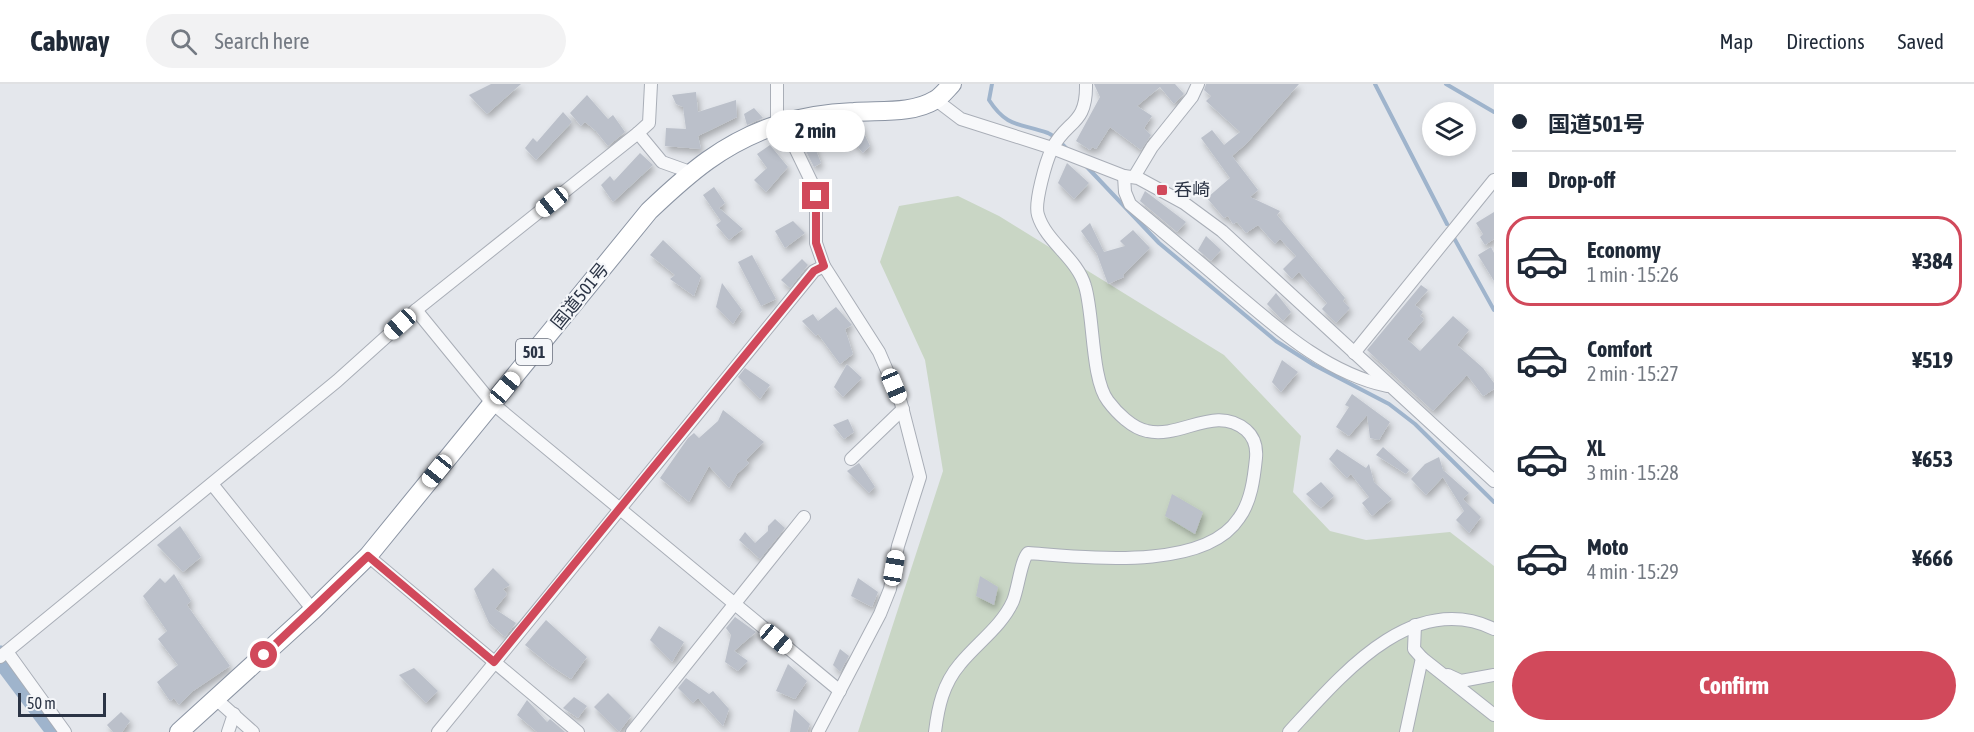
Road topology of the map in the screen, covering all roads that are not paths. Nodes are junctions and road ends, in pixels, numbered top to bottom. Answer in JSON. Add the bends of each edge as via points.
{"nodes":[{"id":1,"x":651,"y":84,"type":"edge"},
{"id":2,"x":777,"y":84,"type":"edge"},
{"id":3,"x":952,"y":84,"type":"edge"},
{"id":4,"x":1086,"y":84,"type":"edge"},
{"id":5,"x":1198,"y":84,"type":"edge"},
{"id":6,"x":936,"y":100,"type":"junction"},
{"id":7,"x":780,"y":124,"type":"junction"},
{"id":8,"x":638,"y":134,"type":"junction"},
{"id":9,"x":1056,"y":149,"type":"junction"},
{"id":10,"x":690,"y":172,"type":"junction"},
{"id":11,"x":1129,"y":177,"type":"junction"},
{"id":12,"x":1494,"y":180,"type":"edge"},
{"id":13,"x":824,"y":266,"type":"junction"},
{"id":14,"x":416,"y":310,"type":"junction"},
{"id":15,"x":1354,"y":352,"type":"junction"},
{"id":16,"x":1388,"y":386,"type":"junction"},
{"id":17,"x":492,"y":403,"type":"junction"},
{"id":18,"x":903,"y":409,"type":"junction"},
{"id":19,"x":851,"y":459,"type":"dead end"},
{"id":20,"x":1494,"y":481,"type":"edge"},
{"id":21,"x":212,"y":484,"type":"junction"},
{"id":22,"x":619,"y":510,"type":"junction"},
{"id":23,"x":804,"y":517,"type":"dead end"},
{"id":24,"x":368,"y":556,"type":"junction"},
{"id":25,"x":733,"y":604,"type":"junction"},
{"id":26,"x":313,"y":610,"type":"junction"},
{"id":27,"x":1415,"y":626,"type":"junction"},
{"id":28,"x":1494,"y":629,"type":"edge"},
{"id":29,"x":1418,"y":653,"type":"junction"},
{"id":30,"x":4,"y":654,"type":"edge"},
{"id":31,"x":494,"y":662,"type":"junction"},
{"id":32,"x":1494,"y":675,"type":"edge"},
{"id":33,"x":840,"y":691,"type":"junction"},
{"id":34,"x":216,"y":699,"type":"junction"},
{"id":35,"x":234,"y":714,"type":"junction"},
{"id":36,"x":1494,"y":715,"type":"edge"},
{"id":37,"x":65,"y":732,"type":"edge"},
{"id":38,"x":179,"y":732,"type":"edge"},
{"id":39,"x":228,"y":732,"type":"edge"},
{"id":40,"x":253,"y":732,"type":"edge"},
{"id":41,"x":438,"y":732,"type":"edge"},
{"id":42,"x":578,"y":732,"type":"edge"},
{"id":43,"x":632,"y":732,"type":"edge"},
{"id":44,"x":818,"y":732,"type":"edge"},
{"id":45,"x":935,"y":732,"type":"edge"},
{"id":46,"x":1289,"y":732,"type":"edge"},
{"id":47,"x":1406,"y":732,"type":"edge"}],
"edges":[{"from":1,"to":8,"type":"street","via":[[649,123]]},
{"from":2,"to":7,"type":"street"},
{"from":3,"to":6,"type":"highway","name":"国道501号","number":"501"},
{"from":4,"to":9,"type":"street","via":[[1081,115]]},
{"from":5,"to":11,"type":"street"},
{"from":6,"to":7,"type":"highway","name":"国道501号","number":"501","via":[[909,109],[852,112]]},
{"from":6,"to":9,"type":"street","via":[[961,119]]},
{"from":7,"to":10,"type":"highway","name":"国道501号","number":"501","via":[[740,140]]},
{"from":7,"to":13,"type":"street","via":[[812,183],[816,196],[816,243]]},
{"from":8,"to":10,"type":"street","via":[[662,162]]},
{"from":8,"to":14,"type":"street"},
{"from":9,"to":11,"type":"street"},
{"from":9,"to":45,"type":"street","via":[[1037,204],[1038,215],[1078,269],[1085,286],[1107,400],[1133,426],[1148,432],[1170,432],[1214,419],[1236,422],[1250,433],[1256,445],[1254,471],[1238,520],[1215,538],[1190,550],[1161,557],[1028,553],[1012,603],[948,683],[938,705]]},
{"from":10,"to":17,"type":"highway","name":"国道501号","number":"501","via":[[649,211]]},
{"from":11,"to":15,"type":"street","via":[[1184,203],[1222,231]]},
{"from":11,"to":16,"type":"street","via":[[1125,192],[1130,204],[1275,327],[1318,357],[1364,381]]},
{"from":12,"to":15,"type":"street"},
{"from":13,"to":18,"type":"street","via":[[879,352]]},
{"from":13,"to":22,"type":"street","via":[[814,271]]},
{"from":14,"to":17,"type":"street"},
{"from":14,"to":21,"type":"street"},
{"from":15,"to":16,"type":"street"},
{"from":16,"to":20,"type":"street"},
{"from":17,"to":22,"type":"street"},
{"from":17,"to":24,"type":"highway","name":"国道501号","number":"501"},
{"from":18,"to":19,"type":"street"},
{"from":18,"to":33,"type":"street","via":[[920,477],[898,546],[890,589]]},
{"from":21,"to":26,"type":"street"},
{"from":21,"to":30,"type":"street"},
{"from":22,"to":25,"type":"street"},
{"from":22,"to":31,"type":"street"},
{"from":23,"to":25,"type":"street"},
{"from":24,"to":26,"type":"highway","name":"国道501号","number":"501"},
{"from":24,"to":31,"type":"street"},
{"from":25,"to":33,"type":"street"},
{"from":25,"to":43,"type":"street"},
{"from":26,"to":34,"type":"highway","name":"国道501号","number":"501"},
{"from":27,"to":28,"type":"street","via":[[1445,619],[1477,621]]},
{"from":27,"to":29,"type":"street"},
{"from":27,"to":46,"type":"street","via":[[1398,632],[1343,673]]},
{"from":29,"to":32,"type":"street","via":[[1461,681]]},
{"from":29,"to":36,"type":"street"},
{"from":29,"to":47,"type":"street"},
{"from":30,"to":37,"type":"street"},
{"from":31,"to":41,"type":"street"},
{"from":31,"to":42,"type":"street"},
{"from":33,"to":44,"type":"street"},
{"from":34,"to":35,"type":"street"},
{"from":34,"to":38,"type":"highway","name":"国道501号","number":"501"},
{"from":35,"to":39,"type":"street"},
{"from":35,"to":40,"type":"street"}]}
